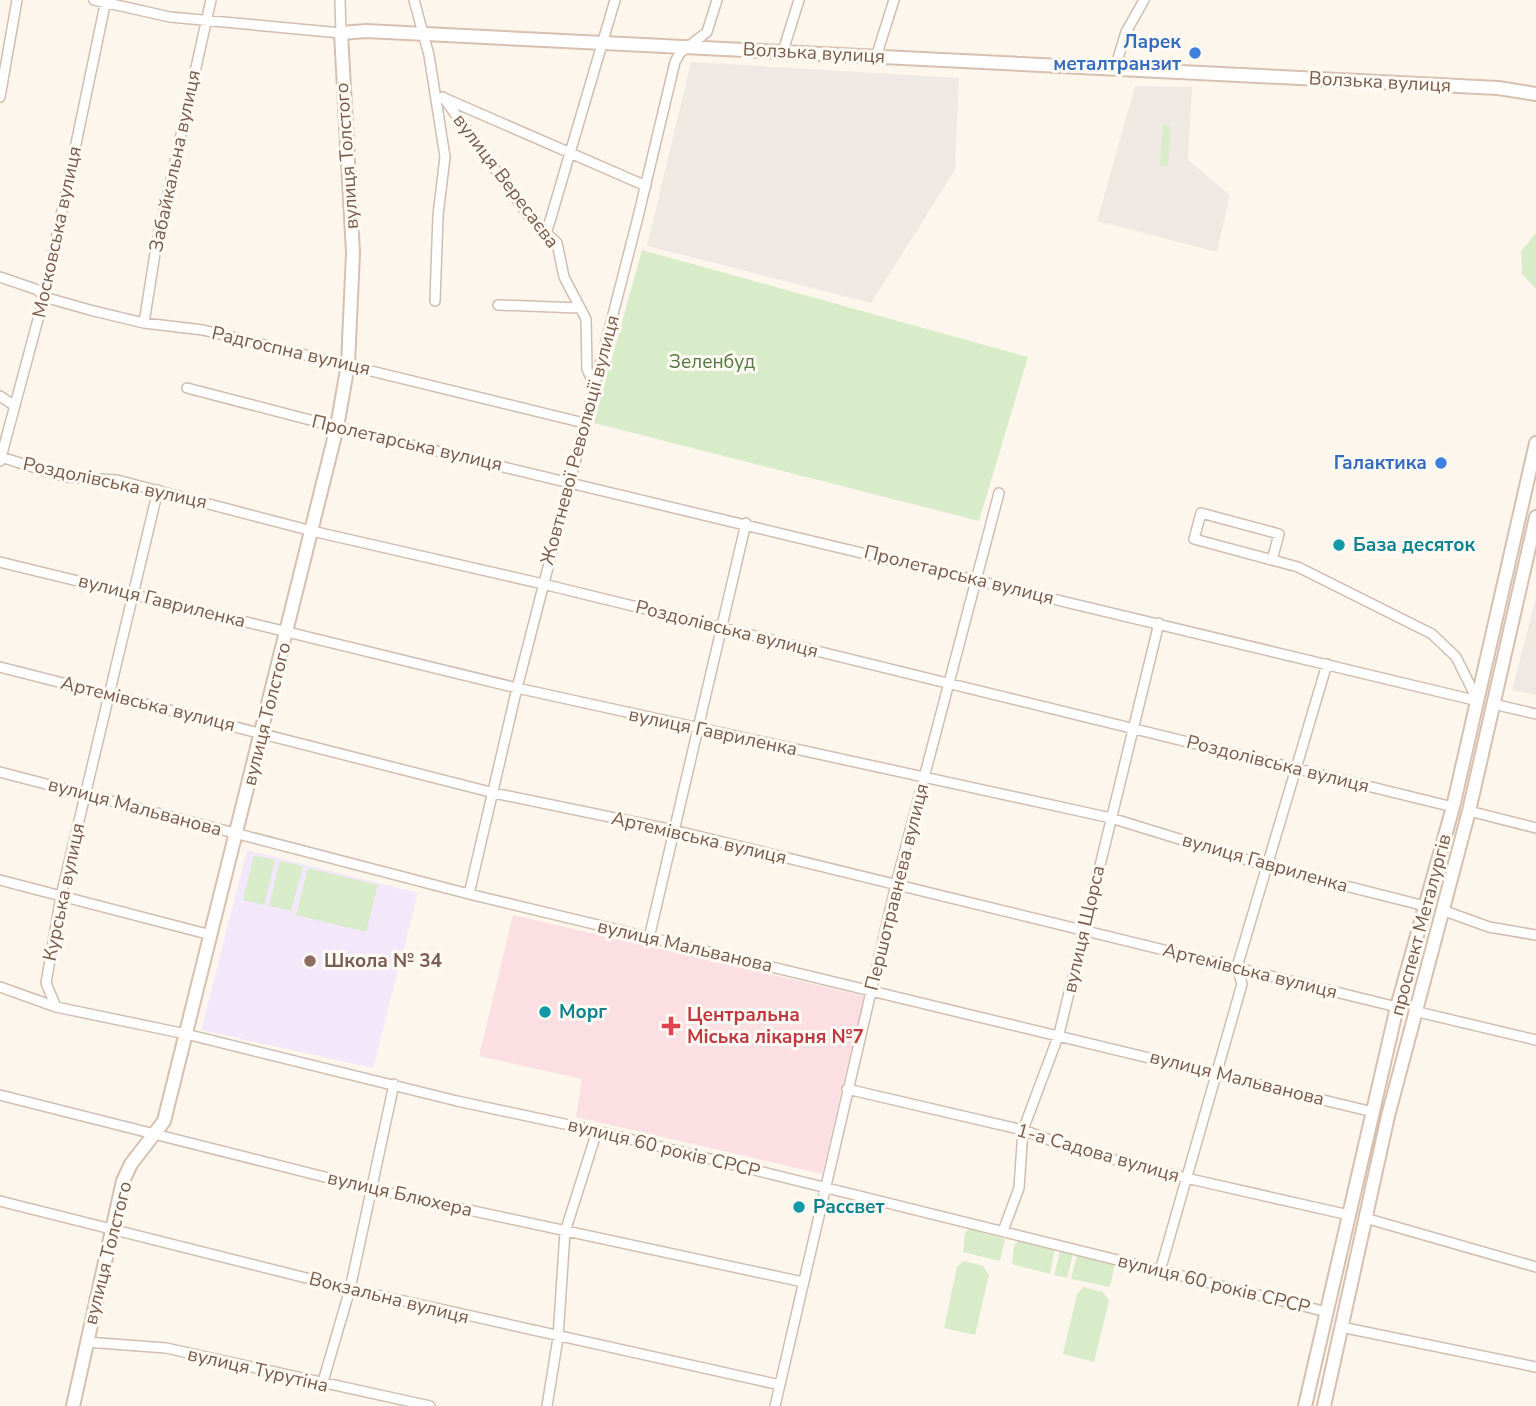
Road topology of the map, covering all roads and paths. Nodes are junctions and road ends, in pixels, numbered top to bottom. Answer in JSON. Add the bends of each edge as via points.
{"nodes":[{"id":1,"x":17,"y":0,"type":"edge"},
{"id":2,"x":94,"y":0,"type":"edge"},
{"id":3,"x":211,"y":0,"type":"edge"},
{"id":4,"x":340,"y":0,"type":"edge"},
{"id":5,"x":414,"y":0,"type":"edge"},
{"id":6,"x":615,"y":0,"type":"edge"},
{"id":7,"x":717,"y":0,"type":"edge"},
{"id":8,"x":799,"y":0,"type":"edge"},
{"id":9,"x":894,"y":0,"type":"edge"},
{"id":10,"x":1144,"y":0,"type":"edge"},
{"id":11,"x":106,"y":1,"type":"edge"},
{"id":12,"x":206,"y":22,"type":"junction"},
{"id":13,"x":341,"y":33,"type":"junction"},
{"id":14,"x":424,"y":34,"type":"junction"},
{"id":15,"x":603,"y":42,"type":"junction"},
{"id":16,"x":690,"y":46,"type":"junction"},
{"id":17,"x":783,"y":51,"type":"junction"},
{"id":18,"x":876,"y":57,"type":"junction"},
{"id":19,"x":1115,"y":68,"type":"junction"},
{"id":20,"x":1536,"y":94,"type":"edge"},
{"id":21,"x":440,"y":96,"type":"junction"},
{"id":22,"x":0,"y":97,"type":"edge"},
{"id":23,"x":571,"y":155,"type":"junction"},
{"id":24,"x":646,"y":186,"type":"junction"},
{"id":25,"x":547,"y":231,"type":"junction"},
{"id":26,"x":0,"y":276,"type":"edge"},
{"id":27,"x":44,"y":297,"type":"junction"},
{"id":28,"x":435,"y":301,"type":"dead end"},
{"id":29,"x":498,"y":305,"type":"dead end"},
{"id":30,"x":579,"y":308,"type":"junction"},
{"id":31,"x":144,"y":323,"type":"junction"},
{"id":32,"x":348,"y":364,"type":"junction"},
{"id":33,"x":594,"y":386,"type":"junction"},
{"id":34,"x":187,"y":388,"type":"dead end"},
{"id":35,"x":0,"y":397,"type":"edge"},
{"id":36,"x":15,"y":406,"type":"junction"},
{"id":37,"x":584,"y":423,"type":"junction"},
{"id":38,"x":337,"y":427,"type":"junction"},
{"id":39,"x":1536,"y":443,"type":"edge"},
{"id":40,"x":1,"y":459,"type":"edge"},
{"id":41,"x":569,"y":481,"type":"junction"},
{"id":42,"x":1532,"y":481,"type":"edge"},
{"id":43,"x":158,"y":490,"type":"junction"},
{"id":44,"x":999,"y":493,"type":"dead end"},
{"id":45,"x":1536,"y":517,"type":"edge"},
{"id":46,"x":746,"y":523,"type":"junction"},
{"id":47,"x":312,"y":531,"type":"junction"},
{"id":48,"x":1272,"y":560,"type":"junction"},
{"id":49,"x":0,"y":562,"type":"edge"},
{"id":50,"x":975,"y":579,"type":"junction"},
{"id":51,"x":543,"y":584,"type":"junction"},
{"id":52,"x":133,"y":594,"type":"junction"},
{"id":53,"x":1159,"y":623,"type":"junction"},
{"id":54,"x":721,"y":628,"type":"junction"},
{"id":55,"x":288,"y":631,"type":"junction"},
{"id":56,"x":1327,"y":664,"type":"junction"},
{"id":57,"x":0,"y":667,"type":"edge"},
{"id":58,"x":948,"y":683,"type":"junction"},
{"id":59,"x":517,"y":688,"type":"junction"},
{"id":60,"x":109,"y":694,"type":"junction"},
{"id":61,"x":1478,"y":701,"type":"junction"},
{"id":62,"x":1493,"y":704,"type":"junction"},
{"id":63,"x":1536,"y":715,"type":"edge"},
{"id":64,"x":1133,"y":728,"type":"junction"},
{"id":65,"x":697,"y":729,"type":"junction"},
{"id":66,"x":261,"y":733,"type":"junction"},
{"id":67,"x":1296,"y":768,"type":"junction"},
{"id":68,"x":0,"y":772,"type":"edge"},
{"id":69,"x":924,"y":778,"type":"junction"},
{"id":70,"x":86,"y":793,"type":"junction"},
{"id":71,"x":494,"y":793,"type":"junction"},
{"id":72,"x":1453,"y":807,"type":"junction"},
{"id":73,"x":1469,"y":811,"type":"junction"},
{"id":74,"x":1111,"y":818,"type":"junction"},
{"id":75,"x":1536,"y":828,"type":"edge"},
{"id":76,"x":673,"y":830,"type":"junction"},
{"id":77,"x":237,"y":835,"type":"junction"},
{"id":78,"x":1267,"y":866,"type":"junction"},
{"id":79,"x":0,"y":880,"type":"edge"},
{"id":80,"x":896,"y":884,"type":"junction"},
{"id":81,"x":469,"y":894,"type":"junction"},
{"id":82,"x":61,"y":896,"type":"junction"},
{"id":83,"x":1425,"y":906,"type":"junction"},
{"id":84,"x":1442,"y":910,"type":"junction"},
{"id":85,"x":1083,"y":930,"type":"junction"},
{"id":86,"x":211,"y":935,"type":"junction"},
{"id":87,"x":1536,"y":935,"type":"edge"},
{"id":88,"x":649,"y":938,"type":"junction"},
{"id":89,"x":1237,"y":967,"type":"junction"},
{"id":90,"x":0,"y":987,"type":"edge"},
{"id":91,"x":872,"y":991,"type":"junction"},
{"id":92,"x":56,"y":1007,"type":"junction"},
{"id":93,"x":1397,"y":1007,"type":"junction"},
{"id":94,"x":1414,"y":1011,"type":"junction"},
{"id":95,"x":186,"y":1034,"type":"junction"},
{"id":96,"x":1059,"y":1034,"type":"junction"},
{"id":97,"x":1536,"y":1040,"type":"edge"},
{"id":98,"x":1216,"y":1073,"type":"junction"},
{"id":99,"x":394,"y":1084,"type":"junction"},
{"id":100,"x":847,"y":1089,"type":"junction"},
{"id":101,"x":0,"y":1095,"type":"edge"},
{"id":102,"x":1373,"y":1112,"type":"junction"},
{"id":103,"x":1388,"y":1116,"type":"junction"},
{"id":104,"x":1023,"y":1130,"type":"junction"},
{"id":105,"x":597,"y":1131,"type":"junction"},
{"id":106,"x":156,"y":1132,"type":"junction"},
{"id":107,"x":1186,"y":1178,"type":"junction"},
{"id":108,"x":825,"y":1188,"type":"junction"},
{"id":109,"x":372,"y":1189,"type":"junction"},
{"id":110,"x":0,"y":1201,"type":"edge"},
{"id":111,"x":1349,"y":1215,"type":"junction"},
{"id":112,"x":1365,"y":1218,"type":"junction"},
{"id":113,"x":112,"y":1227,"type":"junction"},
{"id":114,"x":1003,"y":1231,"type":"junction"},
{"id":115,"x":565,"y":1232,"type":"junction"},
{"id":116,"x":1536,"y":1267,"type":"edge"},
{"id":117,"x":1160,"y":1271,"type":"junction"},
{"id":118,"x":803,"y":1282,"type":"junction"},
{"id":119,"x":350,"y":1289,"type":"junction"},
{"id":120,"x":1327,"y":1312,"type":"junction"},
{"id":121,"x":1342,"y":1322,"type":"junction"},
{"id":122,"x":558,"y":1338,"type":"junction"},
{"id":123,"x":86,"y":1342,"type":"junction"},
{"id":124,"x":1536,"y":1367,"type":"edge"},
{"id":125,"x":322,"y":1385,"type":"junction"},
{"id":126,"x":780,"y":1385,"type":"junction"},
{"id":127,"x":1307,"y":1401,"type":"edge"},
{"id":128,"x":1325,"y":1402,"type":"edge"},
{"id":129,"x":73,"y":1406,"type":"edge"},
{"id":130,"x":429,"y":1406,"type":"edge"},
{"id":131,"x":547,"y":1406,"type":"edge"},
{"id":132,"x":775,"y":1406,"type":"edge"}],
"edges":[{"from":1,"to":22,"type":"street"},
{"from":2,"to":11,"type":"street","name":"Волзька вулиця"},
{"from":3,"to":12,"type":"street","name":"Забайкальна вулиця"},
{"from":4,"to":13,"type":"street","name":"вулиця Толстого"},
{"from":5,"to":14,"type":"street"},
{"from":6,"to":15,"type":"street"},
{"from":7,"to":16,"type":"street","name":"Жовтневої Революції вулиця","via":[[708,32]]},
{"from":8,"to":17,"type":"street"},
{"from":9,"to":18,"type":"street"},
{"from":10,"to":19,"type":"street","via":[[1126,32]]},
{"from":11,"to":12,"type":"street","name":"Волзька вулиця"},
{"from":11,"to":27,"type":"street","name":"Московська вулиця"},
{"from":12,"to":13,"type":"street","name":"Волзька вулиця"},
{"from":12,"to":31,"type":"street","name":"Забайкальна вулиця","via":[[156,247]]},
{"from":13,"to":14,"type":"street","name":"Волзька вулиця"},
{"from":13,"to":32,"type":"street","name":"вулиця Толстого","via":[[353,253]]},
{"from":14,"to":15,"type":"street","name":"Волзька вулиця"},
{"from":14,"to":21,"type":"street"},
{"from":15,"to":16,"type":"street","name":"Волзька вулиця"},
{"from":15,"to":23,"type":"street"},
{"from":16,"to":17,"type":"street","name":"Волзька вулиця"},
{"from":16,"to":24,"type":"street","name":"Жовтневої Революції вулиця","via":[[675,62]]},
{"from":17,"to":18,"type":"street","name":"Волзька вулиця"},
{"from":18,"to":19,"type":"street","name":"Волзька вулиця"},
{"from":19,"to":20,"type":"street","name":"Волзька вулиця","via":[[1497,88]]},
{"from":21,"to":23,"type":"street"},
{"from":21,"to":25,"type":"street","name":"вулиця Вересаєва","via":[[528,215]]},
{"from":21,"to":28,"type":"street","via":[[445,157]]},
{"from":23,"to":24,"type":"street"},
{"from":23,"to":25,"type":"street"},
{"from":24,"to":33,"type":"street","name":"Жовтневої Революції вулиця"},
{"from":25,"to":30,"type":"street","name":"вулиця Вересаєва","via":[[557,243],[564,277]]},
{"from":26,"to":27,"type":"street","name":"Радгоспна вулиця","via":[[38,290]]},
{"from":27,"to":31,"type":"street","name":"Радгоспна вулиця"},
{"from":27,"to":36,"type":"street","name":"Московська вулиця"},
{"from":29,"to":30,"type":"street"},
{"from":30,"to":33,"type":"street","name":"вулиця Вересаєва","via":[[586,319],[587,369]]},
{"from":31,"to":32,"type":"street","name":"Радгоспна вулиця","via":[[203,330]]},
{"from":32,"to":37,"type":"street","name":"Радгоспна вулиця"},
{"from":32,"to":38,"type":"street","name":"вулиця Толстого"},
{"from":33,"to":37,"type":"street","name":"Жовтневої Революції вулиця"},
{"from":34,"to":38,"type":"street","name":"Пролетарська вулиця"},
{"from":35,"to":36,"type":"street"},
{"from":36,"to":40,"type":"street","name":"Московська вулиця"},
{"from":37,"to":41,"type":"street","name":"Жовтневої Революції вулиця"},
{"from":38,"to":41,"type":"street","name":"Пролетарська вулиця"},
{"from":38,"to":47,"type":"street","name":"вулиця Толстого"},
{"from":39,"to":42,"type":"street","name":"проспект Металургів"},
{"from":40,"to":43,"type":"street","name":"Роздолівська вулиця","via":[[65,477],[117,480]]},
{"from":41,"to":46,"type":"street","name":"Пролетарська вулиця"},
{"from":41,"to":51,"type":"street","name":"Жовтневої Революції вулиця"},
{"from":42,"to":61,"type":"street","name":"проспект Металургів"},
{"from":43,"to":47,"type":"street","name":"Роздолівська вулиця"},
{"from":43,"to":52,"type":"street","name":"Курська вулиця"},
{"from":44,"to":50,"type":"street","name":"Першотравнева вулиця"},
{"from":45,"to":62,"type":"street","name":"проспект Металургів"},
{"from":46,"to":50,"type":"street","name":"Пролетарська вулиця"},
{"from":46,"to":54,"type":"street"},
{"from":47,"to":51,"type":"street","name":"Роздолівська вулиця"},
{"from":47,"to":55,"type":"street","name":"вулиця Толстого"},
{"from":48,"to":48,"type":"street","via":[[1194,539],[1201,513],[1279,534]]},
{"from":48,"to":61,"type":"street","via":[[1298,567],[1432,634],[1456,657]]},
{"from":49,"to":52,"type":"street","name":"вулиця Гавриленка"},
{"from":50,"to":53,"type":"street","name":"Пролетарська вулиця"},
{"from":50,"to":58,"type":"street","name":"Першотравнева вулиця"},
{"from":51,"to":54,"type":"street","name":"Роздолівська вулиця"},
{"from":51,"to":59,"type":"street","name":"Жовтневої Революції вулиця"},
{"from":52,"to":55,"type":"street","name":"вулиця Гавриленка"},
{"from":52,"to":60,"type":"street","name":"Курська вулиця"},
{"from":53,"to":56,"type":"street","name":"Пролетарська вулиця"},
{"from":53,"to":64,"type":"street","name":"вулиця Щорса"},
{"from":54,"to":58,"type":"street","name":"Роздолівська вулиця"},
{"from":54,"to":65,"type":"street"},
{"from":55,"to":59,"type":"street","name":"вулиця Гавриленка"},
{"from":55,"to":66,"type":"street","name":"вулиця Толстого"},
{"from":56,"to":61,"type":"street","name":"Пролетарська вулиця"},
{"from":56,"to":67,"type":"street"},
{"from":57,"to":60,"type":"street","name":"Артемівська вулиця"},
{"from":58,"to":64,"type":"street","name":"Роздолівська вулиця"},
{"from":58,"to":69,"type":"street","name":"Першотравнева вулиця"},
{"from":59,"to":65,"type":"street","name":"вулиця Гавриленка"},
{"from":59,"to":71,"type":"street","name":"Жовтневої Революції вулиця"},
{"from":60,"to":66,"type":"street","name":"Артемівська вулиця"},
{"from":60,"to":70,"type":"street","name":"Курська вулиця"},
{"from":61,"to":62,"type":"street"},
{"from":61,"to":72,"type":"street","name":"проспект Металургів"},
{"from":62,"to":63,"type":"street"},
{"from":62,"to":73,"type":"street","name":"проспект Металургів"},
{"from":64,"to":67,"type":"street","name":"Роздолівська вулиця"},
{"from":64,"to":74,"type":"street","name":"вулиця Щорса"},
{"from":65,"to":69,"type":"street","name":"вулиця Гавриленка"},
{"from":65,"to":76,"type":"street"},
{"from":66,"to":71,"type":"street","name":"Артемівська вулиця"},
{"from":66,"to":77,"type":"street","name":"вулиця Толстого"},
{"from":67,"to":72,"type":"street","name":"Роздолівська вулиця"},
{"from":67,"to":78,"type":"street"},
{"from":68,"to":70,"type":"street","name":"вулиця Мальванова"},
{"from":69,"to":74,"type":"street","name":"вулиця Гавриленка"},
{"from":69,"to":80,"type":"street","name":"Першотравнева вулиця"},
{"from":70,"to":77,"type":"street","name":"вулиця Мальванова"},
{"from":70,"to":82,"type":"street","name":"Курська вулиця"},
{"from":71,"to":76,"type":"street","name":"Артемівська вулиця"},
{"from":71,"to":81,"type":"street","name":"Жовтневої Революції вулиця"},
{"from":72,"to":73,"type":"street"},
{"from":72,"to":83,"type":"street","name":"проспект Металургів"},
{"from":73,"to":75,"type":"street"},
{"from":73,"to":84,"type":"street","name":"проспект Металургів"},
{"from":74,"to":78,"type":"street","name":"вулиця Гавриленка"},
{"from":74,"to":85,"type":"street","name":"вулиця Щорса"},
{"from":76,"to":80,"type":"street","name":"Артемівська вулиця"},
{"from":76,"to":88,"type":"street"},
{"from":77,"to":81,"type":"street","name":"вулиця Мальванова"},
{"from":77,"to":86,"type":"street","name":"вулиця Толстого"},
{"from":78,"to":83,"type":"street","name":"вулиця Гавриленка"},
{"from":78,"to":89,"type":"street"},
{"from":79,"to":82,"type":"street"},
{"from":80,"to":85,"type":"street","name":"Артемівська вулиця"},
{"from":80,"to":91,"type":"street","name":"Першотравнева вулиця"},
{"from":81,"to":88,"type":"street","name":"вулиця Мальванова"},
{"from":82,"to":86,"type":"street"},
{"from":82,"to":92,"type":"street","name":"Курська вулиця","via":[[46,983]]},
{"from":83,"to":84,"type":"street"},
{"from":83,"to":93,"type":"street","name":"проспект Металургів"},
{"from":84,"to":87,"type":"street","via":[[1489,927]]},
{"from":84,"to":94,"type":"street","name":"проспект Металургів"},
{"from":85,"to":89,"type":"street","name":"Артемівська вулиця"},
{"from":85,"to":96,"type":"street","name":"вулиця Щорса"},
{"from":86,"to":95,"type":"street","name":"вулиця Толстого"},
{"from":88,"to":91,"type":"street","name":"вулиця Мальванова"},
{"from":89,"to":93,"type":"street","name":"Артемівська вулиця"},
{"from":89,"to":98,"type":"street","via":[[1242,984]]},
{"from":90,"to":92,"type":"street","name":"вулиця 60 років СРСР"},
{"from":91,"to":96,"type":"street","name":"вулиця Мальванова"},
{"from":91,"to":100,"type":"street","name":"Першотравнева вулиця"},
{"from":92,"to":95,"type":"street","name":"вулиця 60 років СРСР"},
{"from":93,"to":94,"type":"street"},
{"from":93,"to":102,"type":"street","name":"проспект Металургів"},
{"from":94,"to":97,"type":"street"},
{"from":94,"to":103,"type":"street","name":"проспект Металургів"},
{"from":95,"to":99,"type":"street","name":"вулиця 60 років СРСР"},
{"from":95,"to":106,"type":"street","name":"вулиця Толстого","via":[[164,1121]]},
{"from":96,"to":98,"type":"street","name":"вулиця Мальванова"},
{"from":96,"to":104,"type":"street","name":"вулиця Щорса"},
{"from":98,"to":102,"type":"street","name":"вулиця Мальванова"},
{"from":98,"to":107,"type":"street"},
{"from":99,"to":105,"type":"street","name":"вулиця 60 років СРСР"},
{"from":99,"to":109,"type":"street"},
{"from":100,"to":104,"type":"street","name":"1-а Садова вулиця"},
{"from":100,"to":108,"type":"street","name":"Першотравнева вулиця"},
{"from":101,"to":106,"type":"street","name":"вулиця Блюхера"},
{"from":102,"to":103,"type":"street"},
{"from":102,"to":111,"type":"street","name":"проспект Металургів"},
{"from":103,"to":112,"type":"street","name":"проспект Металургів"},
{"from":104,"to":107,"type":"street","name":"1-а Садова вулиця","via":[[1077,1150]]},
{"from":104,"to":114,"type":"street","name":"вулиця Щорса","via":[[1020,1188]]},
{"from":105,"to":108,"type":"street","name":"вулиця 60 років СРСР"},
{"from":105,"to":115,"type":"street"},
{"from":106,"to":109,"type":"street","name":"вулиця Блюхера","via":[[194,1146]]},
{"from":106,"to":113,"type":"street","name":"вулиця Толстого","via":[[123,1181]]},
{"from":107,"to":111,"type":"street","name":"1-а Садова вулиця"},
{"from":107,"to":117,"type":"street"},
{"from":108,"to":114,"type":"street","name":"вулиця 60 років СРСР"},
{"from":108,"to":118,"type":"street","name":"Першотравнева вулиця"},
{"from":109,"to":115,"type":"street","name":"вулиця Блюхера"},
{"from":109,"to":119,"type":"street"},
{"from":110,"to":113,"type":"street","name":"Вокзальна вулиця"},
{"from":111,"to":112,"type":"street"},
{"from":111,"to":120,"type":"street","name":"проспект Металургів"},
{"from":112,"to":116,"type":"street"},
{"from":112,"to":121,"type":"street","name":"проспект Металургів"},
{"from":113,"to":119,"type":"street","name":"Вокзальна вулиця"},
{"from":113,"to":123,"type":"street","name":"вулиця Толстого"},
{"from":114,"to":117,"type":"street","name":"вулиця 60 років СРСР"},
{"from":115,"to":118,"type":"street","name":"вулиця Блюхера"},
{"from":115,"to":122,"type":"street"},
{"from":117,"to":120,"type":"street","name":"вулиця 60 років СРСР"},
{"from":118,"to":126,"type":"street","name":"Першотравнева вулиця"},
{"from":119,"to":122,"type":"street","name":"Вокзальна вулиця"},
{"from":119,"to":125,"type":"street"},
{"from":120,"to":121,"type":"street"},
{"from":120,"to":127,"type":"street","name":"проспект Металургів"},
{"from":121,"to":124,"type":"street"},
{"from":121,"to":128,"type":"street","name":"проспект Металургів"},
{"from":122,"to":126,"type":"street","name":"Вокзальна вулиця"},
{"from":122,"to":131,"type":"street"},
{"from":123,"to":125,"type":"street","name":"вулиця Турутіна","via":[[166,1348]]},
{"from":123,"to":129,"type":"street","name":"вулиця Толстого"},
{"from":125,"to":130,"type":"street","name":"вулиця Турутіна"},
{"from":126,"to":132,"type":"street","name":"Першотравнева вулиця"},
{"from":127,"to":128,"type":"street"}]}
